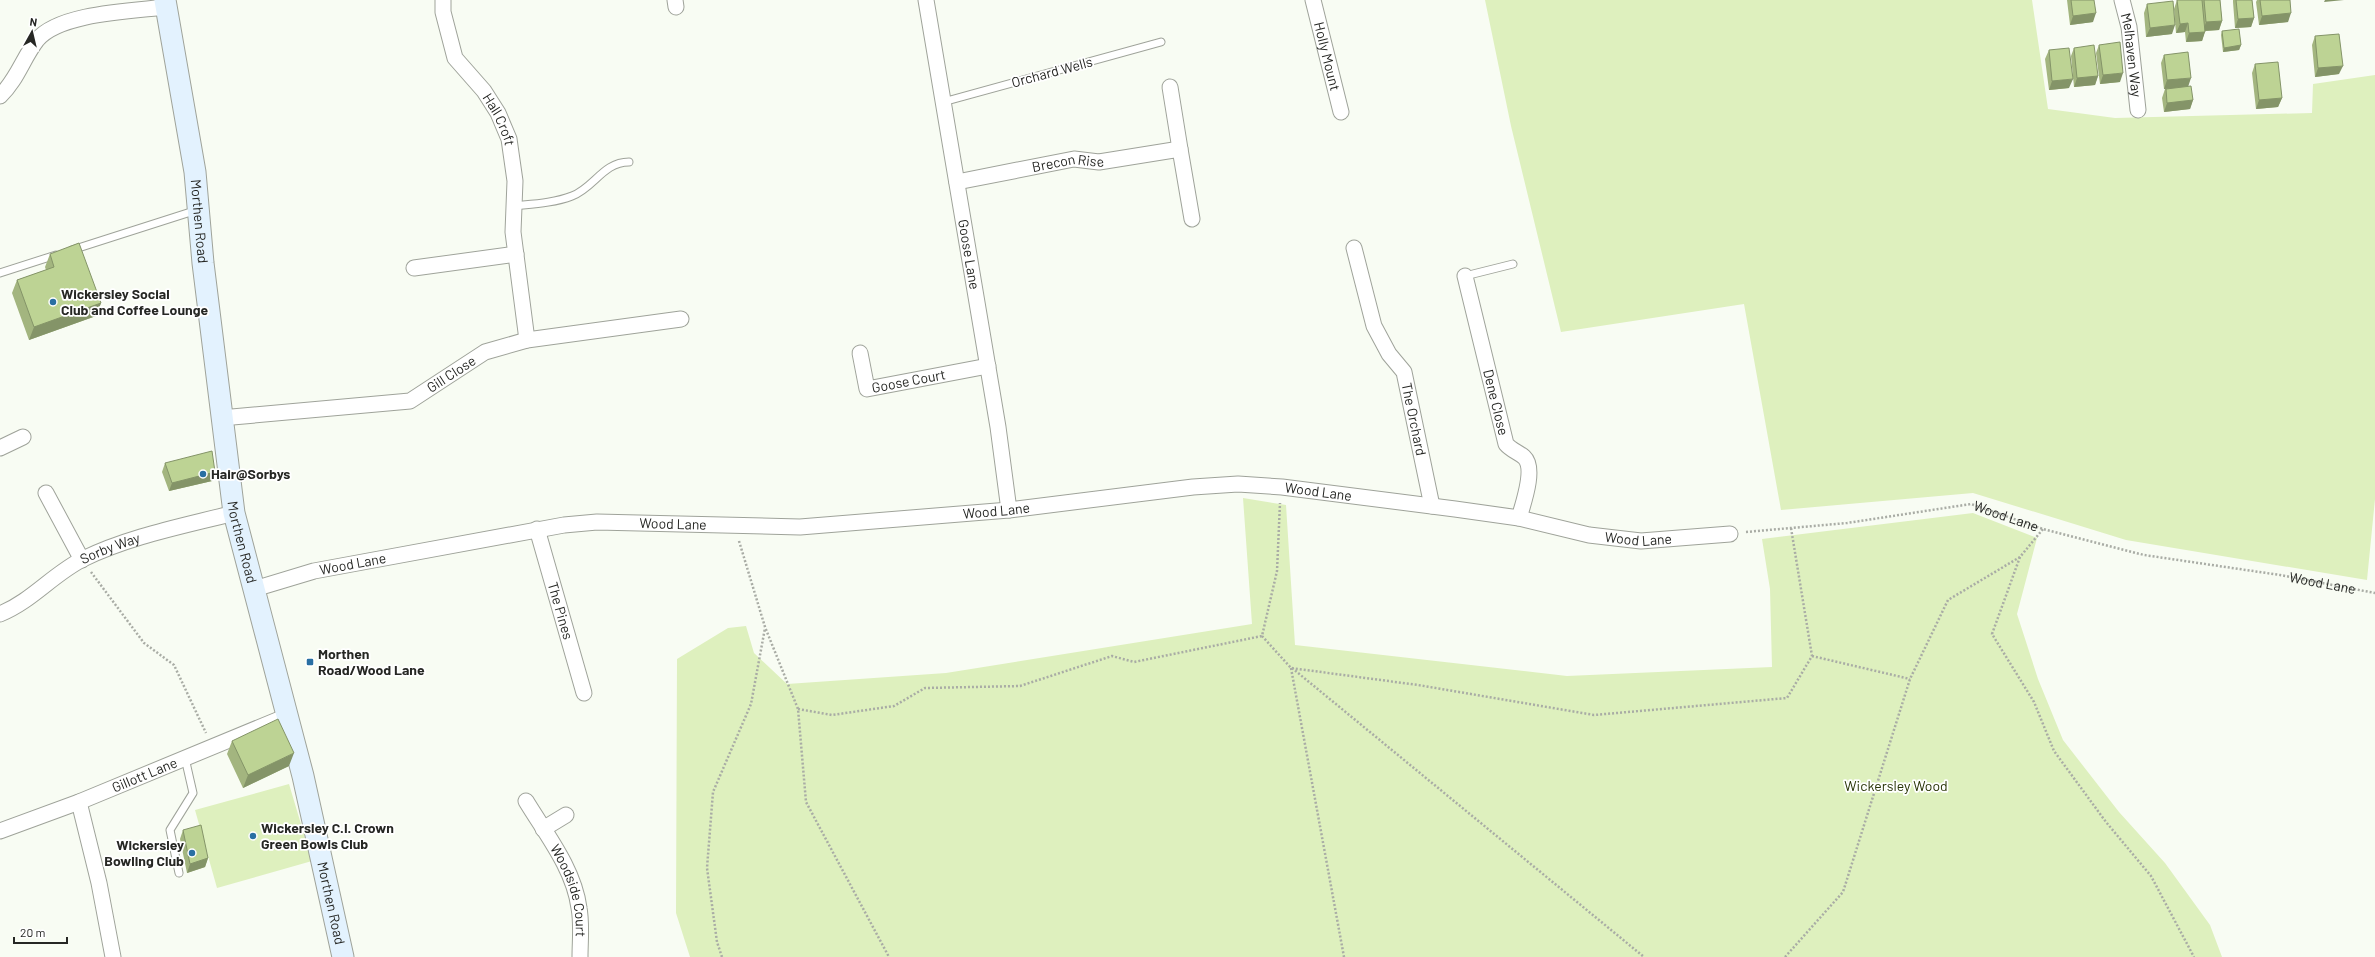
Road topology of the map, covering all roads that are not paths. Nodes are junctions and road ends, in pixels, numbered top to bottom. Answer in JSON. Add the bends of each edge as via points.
{"nodes":[{"id":1,"x":443,"y":0,"type":"edge"},
{"id":2,"x":926,"y":0,"type":"edge"},
{"id":3,"x":1313,"y":0,"type":"edge"},
{"id":4,"x":2122,"y":0,"type":"edge"},
{"id":5,"x":165,"y":3,"type":"edge"},
{"id":6,"x":1161,"y":42,"type":"dead end"},
{"id":7,"x":1170,"y":86,"type":"dead end"},
{"id":8,"x":0,"y":96,"type":"edge"},
{"id":9,"x":943,"y":102,"type":"junction"},
{"id":10,"x":2138,"y":110,"type":"dead end"},
{"id":11,"x":1341,"y":112,"type":"dead end"},
{"id":12,"x":1180,"y":149,"type":"junction"},
{"id":13,"x":629,"y":162,"type":"dead end"},
{"id":14,"x":957,"y":182,"type":"junction"},
{"id":15,"x":514,"y":206,"type":"junction"},
{"id":16,"x":197,"y":210,"type":"junction"},
{"id":17,"x":1192,"y":219,"type":"dead end"},
{"id":18,"x":1354,"y":248,"type":"dead end"},
{"id":19,"x":516,"y":254,"type":"junction"},
{"id":20,"x":1514,"y":264,"type":"dead end"},
{"id":21,"x":414,"y":268,"type":"dead end"},
{"id":22,"x":0,"y":273,"type":"edge"},
{"id":23,"x":1464,"y":276,"type":"joint"},
{"id":24,"x":681,"y":319,"type":"dead end"},
{"id":25,"x":527,"y":340,"type":"junction"},
{"id":26,"x":860,"y":353,"type":"dead end"},
{"id":27,"x":988,"y":366,"type":"junction"},
{"id":28,"x":221,"y":418,"type":"junction"},
{"id":29,"x":23,"y":437,"type":"dead end"},
{"id":30,"x":0,"y":448,"type":"edge"},
{"id":31,"x":46,"y":493,"type":"dead end"},
{"id":32,"x":1432,"y":506,"type":"junction"},
{"id":33,"x":1009,"y":510,"type":"junction"},
{"id":34,"x":234,"y":512,"type":"junction"},
{"id":35,"x":1520,"y":518,"type":"junction"},
{"id":36,"x":537,"y":528,"type":"junction"},
{"id":37,"x":1730,"y":534,"type":"road end"},
{"id":38,"x":82,"y":560,"type":"junction"},
{"id":39,"x":254,"y":589,"type":"junction"},
{"id":40,"x":0,"y":614,"type":"edge"},
{"id":41,"x":584,"y":693,"type":"dead end"},
{"id":42,"x":287,"y":716,"type":"junction"},
{"id":43,"x":185,"y":758,"type":"junction"},
{"id":44,"x":526,"y":801,"type":"dead end"},
{"id":45,"x":79,"y":802,"type":"junction"},
{"id":46,"x":566,"y":814,"type":"dead end"},
{"id":47,"x":543,"y":828,"type":"junction"},
{"id":48,"x":0,"y":830,"type":"edge"},
{"id":49,"x":179,"y":873,"type":"dead end"},
{"id":50,"x":113,"y":957,"type":"edge"},
{"id":51,"x":343,"y":957,"type":"edge"},
{"id":52,"x":580,"y":957,"type":"edge"}],
"edges":[{"from":1,"to":15,"type":"street","name":"Hall Croft","via":[[443,12],[455,58],[484,91],[498,113],[509,139],[515,182]]},
{"from":2,"to":9,"type":"street","name":"Goose Lane"},
{"from":3,"to":11,"type":"street","name":"Holly Mount"},
{"from":4,"to":10,"type":"street","name":"Melhaven Way","via":[[2129,27]]},
{"from":5,"to":8,"type":"street","via":[[65,23],[48,30],[38,39],[11,86]]},
{"from":5,"to":16,"type":"main road","name":"Morthen Road","via":[[195,172]]},
{"from":6,"to":9,"type":"lane","name":"Orchard Wells"},
{"from":7,"to":12,"type":"street"},
{"from":9,"to":14,"type":"street","name":"Goose Lane"},
{"from":12,"to":14,"type":"street","name":"Brecon Rise","via":[[1100,162],[1074,159]]},
{"from":12,"to":17,"type":"street"},
{"from":13,"to":15,"type":"lane","via":[[620,162],[601,173],[586,190],[572,196]]},
{"from":14,"to":27,"type":"street","name":"Goose Lane"},
{"from":15,"to":19,"type":"street","name":"Hall Croft","via":[[513,232]]},
{"from":16,"to":22,"type":"lane"},
{"from":16,"to":28,"type":"main road","name":"Morthen Road"},
{"from":18,"to":32,"type":"street","name":"The Orchard","via":[[1374,326],[1389,354],[1404,372]]},
{"from":19,"to":21,"type":"street"},
{"from":19,"to":25,"type":"street","name":"Hall Croft"},
{"from":20,"to":23,"type":"lane"},
{"from":23,"to":35,"type":"street","name":"Dene Close","via":[[1506,444],[1512,451],[1524,457],[1528,464],[1530,473]]},
{"from":24,"to":25,"type":"street","name":"Gill Close"},
{"from":25,"to":28,"type":"street","name":"Gill Close","via":[[485,352],[410,401]]},
{"from":26,"to":27,"type":"street","name":"Goose Court","via":[[867,389]]},
{"from":27,"to":33,"type":"street","name":"Goose Lane"},
{"from":28,"to":34,"type":"main road","name":"Morthen Road"},
{"from":29,"to":30,"type":"street"},
{"from":31,"to":38,"type":"street"},
{"from":32,"to":33,"type":"street","name":"Wood Lane","via":[[1238,484],[1193,487]]},
{"from":32,"to":35,"type":"street","name":"Wood Lane"},
{"from":33,"to":36,"type":"street","name":"Wood Lane","via":[[800,527],[597,522]]},
{"from":34,"to":38,"type":"street","name":"Sorby Way","via":[[110,547]]},
{"from":34,"to":39,"type":"main road","name":"Morthen Road"},
{"from":35,"to":37,"type":"street","name":"Wood Lane","via":[[1589,534],[1641,541]]},
{"from":36,"to":39,"type":"street","name":"Wood Lane","via":[[314,571]]},
{"from":36,"to":41,"type":"street","name":"The Pines"},
{"from":38,"to":40,"type":"street","name":"Sorby Way","via":[[31,597]]},
{"from":39,"to":42,"type":"main road","name":"Morthen Road"},
{"from":42,"to":43,"type":"street","name":"Gillott Lane"},
{"from":42,"to":51,"type":"main road","name":"Morthen Road"},
{"from":43,"to":45,"type":"street","name":"Gillott Lane"},
{"from":43,"to":49,"type":"lane","via":[[193,793],[170,830]]},
{"from":44,"to":47,"type":"street","name":"Woodside Court"},
{"from":45,"to":48,"type":"street","name":"Gillott Lane"},
{"from":45,"to":50,"type":"street","via":[[99,883]]},
{"from":46,"to":47,"type":"street","name":"Woodside Court"},
{"from":47,"to":52,"type":"street","name":"Woodside Court","via":[[575,887],[580,909]]}]}
